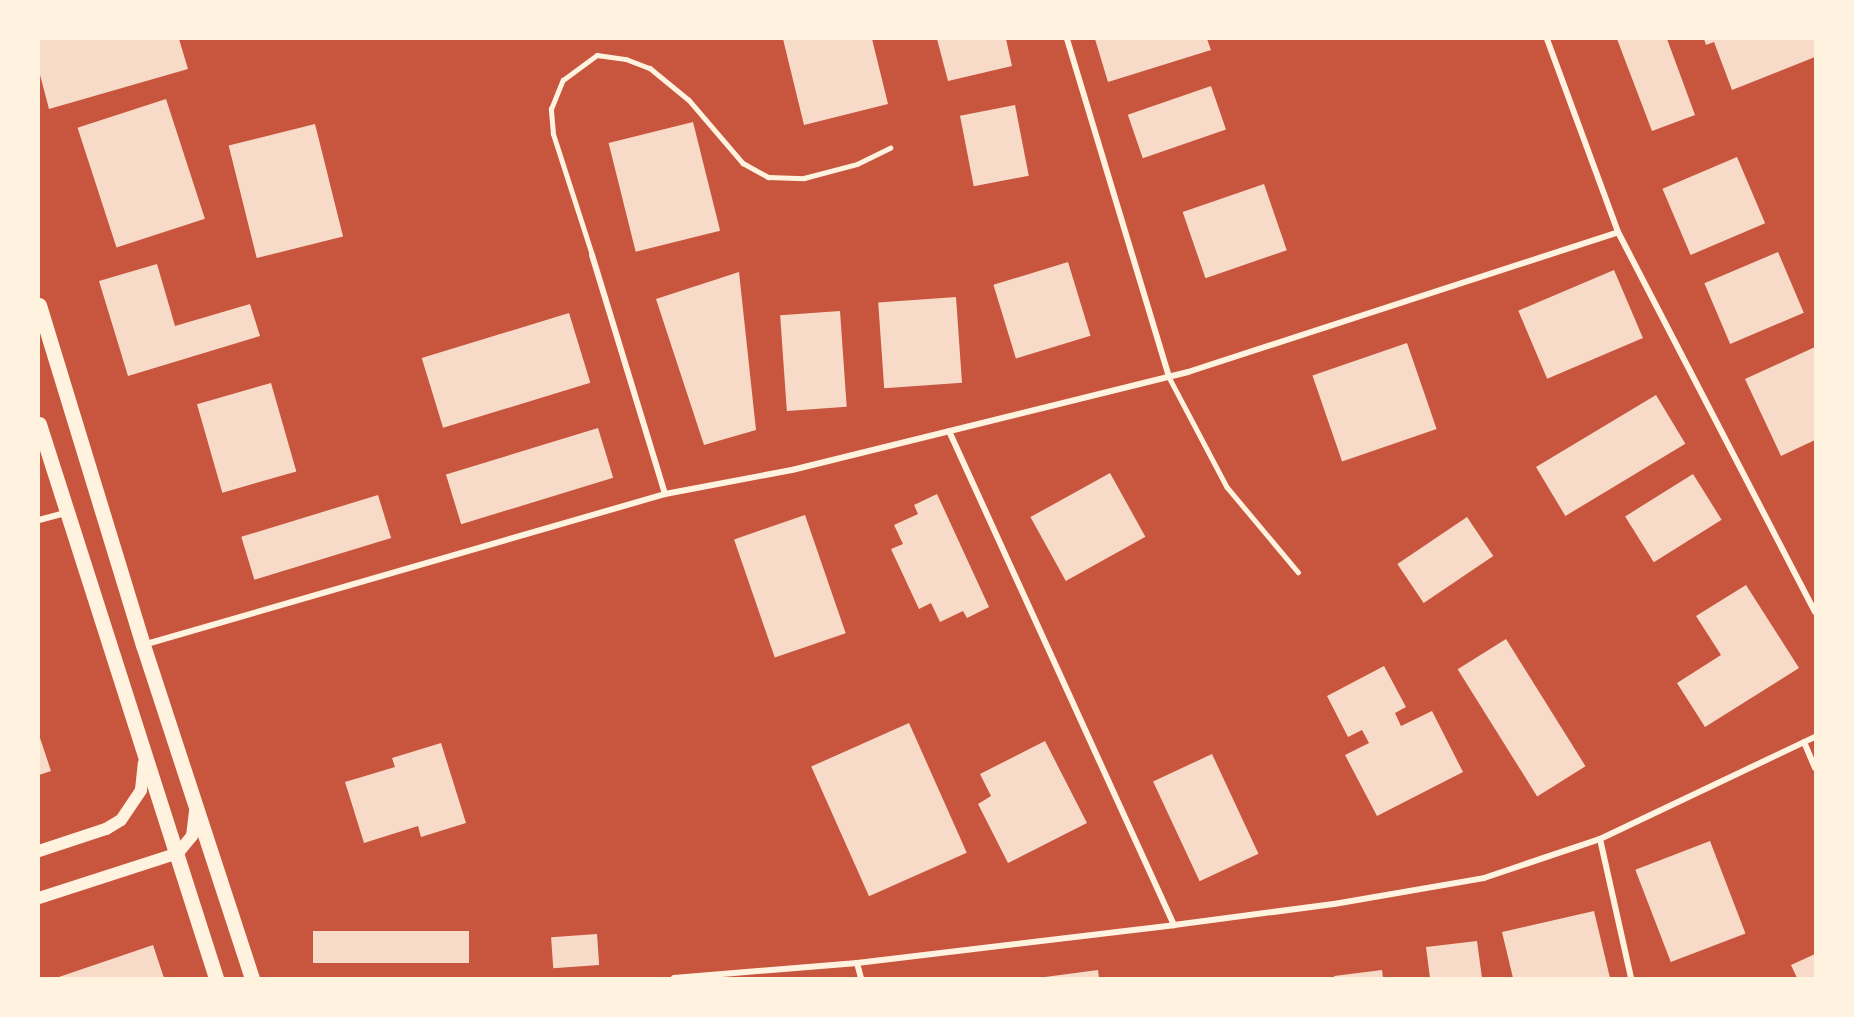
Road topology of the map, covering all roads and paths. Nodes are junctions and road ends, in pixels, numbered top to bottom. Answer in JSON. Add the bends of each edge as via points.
{"nodes":[{"id":1,"x":1067,"y":39,"type":"edge"},
{"id":2,"x":1547,"y":39,"type":"edge"},
{"id":3,"x":890,"y":148,"type":"dead end"},
{"id":4,"x":1618,"y":232,"type":"junction"},
{"id":5,"x":592,"y":255,"type":"joint"},
{"id":6,"x":39,"y":305,"type":"edge"},
{"id":7,"x":1169,"y":377,"type":"junction"},
{"id":8,"x":39,"y":424,"type":"edge"},
{"id":9,"x":948,"y":431,"type":"junction"},
{"id":10,"x":665,"y":494,"type":"junction"},
{"id":11,"x":66,"y":513,"type":"junction"},
{"id":12,"x":39,"y":520,"type":"edge"},
{"id":13,"x":1298,"y":572,"type":"dead end"},
{"id":14,"x":1815,"y":612,"type":"edge"},
{"id":15,"x":143,"y":645,"type":"junction"},
{"id":16,"x":1815,"y":737,"type":"edge"},
{"id":17,"x":1804,"y":742,"type":"junction"},
{"id":18,"x":142,"y":747,"type":"junction"},
{"id":19,"x":1815,"y":768,"type":"edge"},
{"id":20,"x":195,"y":807,"type":"junction"},
{"id":21,"x":1600,"y":839,"type":"junction"},
{"id":22,"x":39,"y":850,"type":"edge"},
{"id":23,"x":176,"y":854,"type":"junction"},
{"id":24,"x":39,"y":898,"type":"edge"},
{"id":25,"x":1174,"y":925,"type":"junction"},
{"id":26,"x":857,"y":963,"type":"junction"},
{"id":27,"x":216,"y":978,"type":"edge"},
{"id":28,"x":252,"y":978,"type":"edge"},
{"id":29,"x":674,"y":978,"type":"edge"},
{"id":30,"x":861,"y":978,"type":"edge"},
{"id":31,"x":1631,"y":978,"type":"edge"}],
"edges":[{"from":1,"to":7,"type":"street"},
{"from":2,"to":4,"type":"street"},
{"from":3,"to":5,"type":"lane","via":[[857,164],[804,178],[768,177],[743,164],[689,100],[650,68],[626,59],[597,55],[563,80],[551,109],[553,134]]},
{"from":4,"to":7,"type":"street"},
{"from":4,"to":14,"type":"street"},
{"from":5,"to":10,"type":"street"},
{"from":6,"to":15,"type":"main road"},
{"from":7,"to":9,"type":"street"},
{"from":7,"to":13,"type":"lane","via":[[1227,487]]},
{"from":8,"to":11,"type":"main road"},
{"from":9,"to":10,"type":"street","via":[[792,470]]},
{"from":9,"to":25,"type":"street"},
{"from":10,"to":15,"type":"street"},
{"from":11,"to":12,"type":"street"},
{"from":11,"to":18,"type":"main road"},
{"from":15,"to":20,"type":"main road"},
{"from":16,"to":17,"type":"street"},
{"from":17,"to":19,"type":"street"},
{"from":17,"to":21,"type":"street"},
{"from":18,"to":22,"type":"main road","via":[[143,784],[127,814],[106,829]]},
{"from":18,"to":23,"type":"main road"},
{"from":20,"to":23,"type":"main road","via":[[192,836]]},
{"from":20,"to":28,"type":"main road"},
{"from":21,"to":25,"type":"street","via":[[1484,878],[1334,904]]},
{"from":21,"to":31,"type":"street"},
{"from":23,"to":24,"type":"main road"},
{"from":23,"to":27,"type":"main road"},
{"from":25,"to":26,"type":"street"},
{"from":26,"to":29,"type":"street"},
{"from":26,"to":30,"type":"street"}]}
